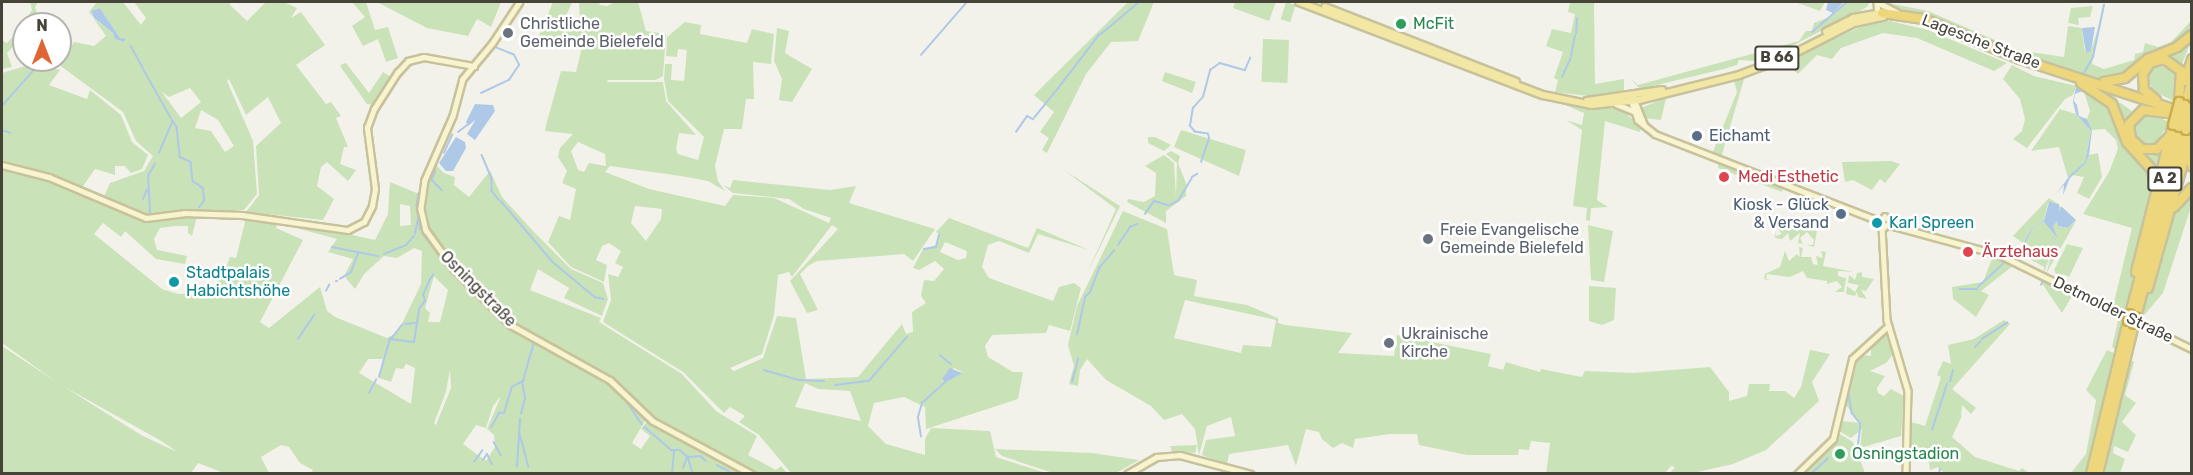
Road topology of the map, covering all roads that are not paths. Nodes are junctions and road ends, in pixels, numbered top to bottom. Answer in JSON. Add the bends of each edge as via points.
{"nodes":[{"id":1,"x":520,"y":2,"type":"edge"},
{"id":2,"x":1299,"y":2,"type":"edge"},
{"id":3,"x":1311,"y":2,"type":"edge"},
{"id":4,"x":1880,"y":10,"type":"edge"},
{"id":5,"x":1357,"y":21,"type":"junction"},
{"id":6,"x":2192,"y":35,"type":"edge"},
{"id":7,"x":2192,"y":59,"type":"edge"},
{"id":8,"x":474,"y":66,"type":"junction"},
{"id":9,"x":1486,"y":72,"type":"junction"},
{"id":10,"x":2078,"y":80,"type":"junction"},
{"id":11,"x":2192,"y":80,"type":"edge"},
{"id":12,"x":1650,"y":98,"type":"junction"},
{"id":13,"x":1632,"y":99,"type":"junction"},
{"id":14,"x":1613,"y":104,"type":"junction"},
{"id":15,"x":2185,"y":105,"type":"edge"},
{"id":16,"x":2164,"y":106,"type":"junction"},
{"id":17,"x":2174,"y":114,"type":"junction"},
{"id":18,"x":1637,"y":116,"type":"junction"},
{"id":19,"x":2192,"y":116,"type":"edge"},
{"id":20,"x":2192,"y":121,"type":"edge"},
{"id":21,"x":2184,"y":129,"type":"edge"},
{"id":22,"x":2,"y":165,"type":"edge"},
{"id":23,"x":2192,"y":166,"type":"edge"},
{"id":24,"x":2192,"y":188,"type":"edge"},
{"id":25,"x":2154,"y":196,"type":"junction"},
{"id":26,"x":2167,"y":222,"type":"junction"},
{"id":27,"x":1885,"y":224,"type":"junction"},
{"id":28,"x":2135,"y":295,"type":"junction"},
{"id":29,"x":2133,"y":318,"type":"junction"},
{"id":30,"x":1888,"y":326,"type":"junction"},
{"id":31,"x":2192,"y":349,"type":"edge"},
{"id":32,"x":2122,"y":354,"type":"junction"},
{"id":33,"x":752,"y":474,"type":"edge"},
{"id":34,"x":1127,"y":474,"type":"edge"},
{"id":35,"x":1251,"y":474,"type":"edge"},
{"id":36,"x":1797,"y":474,"type":"edge"},
{"id":37,"x":1905,"y":474,"type":"edge"},
{"id":38,"x":2091,"y":474,"type":"edge"},
{"id":39,"x":2098,"y":474,"type":"edge"}],
"edges":[{"from":1,"to":8,"type":"street","name":"Osningstraße"},
{"from":2,"to":5,"type":"main road","number":"B 66"},
{"from":3,"to":5,"type":"main road","number":"B 66"},
{"from":4,"to":10,"type":"highway","name":"Lagesche Straße","number":"B 66","via":[[2004,58]]},
{"from":4,"to":10,"type":"highway","name":"Lagesche Straße","number":"B 66","via":[[1905,14]]},
{"from":4,"to":12,"type":"main road","name":"Lagesche Straße","number":"B 66","via":[[1773,63]]},
{"from":4,"to":13,"type":"main road","name":"Lagesche Straße","number":"B 66","via":[[1843,22],[1765,63]]},
{"from":5,"to":9,"type":"main road","number":"B 66"},
{"from":6,"to":10,"type":"highway","via":[[2177,48],[2148,59],[2122,80]]},
{"from":7,"to":15,"type":"highway"},
{"from":8,"to":22,"type":"street","via":[[424,57],[408,62],[397,72],[367,128],[375,189],[372,206],[364,222],[348,230],[242,215],[176,213],[146,218],[49,177]]},
{"from":8,"to":33,"type":"street","name":"Osningstraße","via":[[463,80],[424,186],[422,216],[437,248],[511,325],[610,380],[653,421]]},
{"from":9,"to":13,"type":"main road","number":"B 66","via":[[1563,98]]},
{"from":9,"to":14,"type":"main road","number":"B 66","via":[[1562,102]]},
{"from":10,"to":16,"type":"highway","name":"Lagesche Straße","number":"B 66"},
{"from":10,"to":17,"type":"highway","name":"Lagesche Straße","number":"B 66"},
{"from":10,"to":25,"type":"highway","via":[[2104,96],[2115,109],[2127,142],[2152,170]]},
{"from":11,"to":15,"type":"highway","number":"A 2"},
{"from":12,"to":13,"type":"main road","name":"Lagesche Straße","number":"B 66"},
{"from":12,"to":18,"type":"street","via":[[1641,104]]},
{"from":13,"to":14,"type":"main road","number":"B 66"},
{"from":13,"to":18,"type":"street","name":"Detmolder Straße"},
{"from":14,"to":18,"type":"street","via":[[1628,107]]},
{"from":15,"to":16,"type":"highway","via":[[2181,71],[2171,61],[2160,59],[2147,66],[2142,81],[2146,93]]},
{"from":15,"to":21,"type":"highway","number":"A 2","bridge":true},
{"from":15,"to":21,"type":"highway","bridge":true},
{"from":16,"to":19,"type":"highway","name":"Lagesche Straße","number":"B 66"},
{"from":17,"to":20,"type":"highway","name":"Lagesche Straße","number":"B 66"},
{"from":17,"to":21,"type":"highway","via":[[2143,110],[2133,118],[2129,132],[2138,147],[2154,150]]},
{"from":18,"to":27,"type":"street","name":"Detmolder Straße","via":[[1651,132]]},
{"from":21,"to":23,"type":"highway"},
{"from":21,"to":25,"type":"highway"},
{"from":21,"to":26,"type":"highway"},
{"from":21,"to":28,"type":"highway","number":"A 2"},
{"from":21,"to":29,"type":"highway","number":"A 2"},
{"from":24,"to":26,"type":"highway","via":[[2178,200]]},
{"from":25,"to":28,"type":"highway","via":[[2138,262]]},
{"from":26,"to":29,"type":"highway","via":[[2153,274]]},
{"from":27,"to":30,"type":"street"},
{"from":27,"to":31,"type":"street","name":"Detmolder Straße","via":[[2000,255]]},
{"from":28,"to":29,"type":"highway","number":"A 2"},
{"from":29,"to":32,"type":"highway","number":"A 2"},
{"from":30,"to":36,"type":"street","via":[[1852,359],[1833,440]]},
{"from":30,"to":37,"type":"street","via":[[1907,387]]},
{"from":32,"to":38,"type":"highway","number":"A 2"},
{"from":32,"to":39,"type":"highway","number":"A 2"},
{"from":34,"to":35,"type":"street","via":[[1153,459],[1172,455],[1201,458]]}]}
